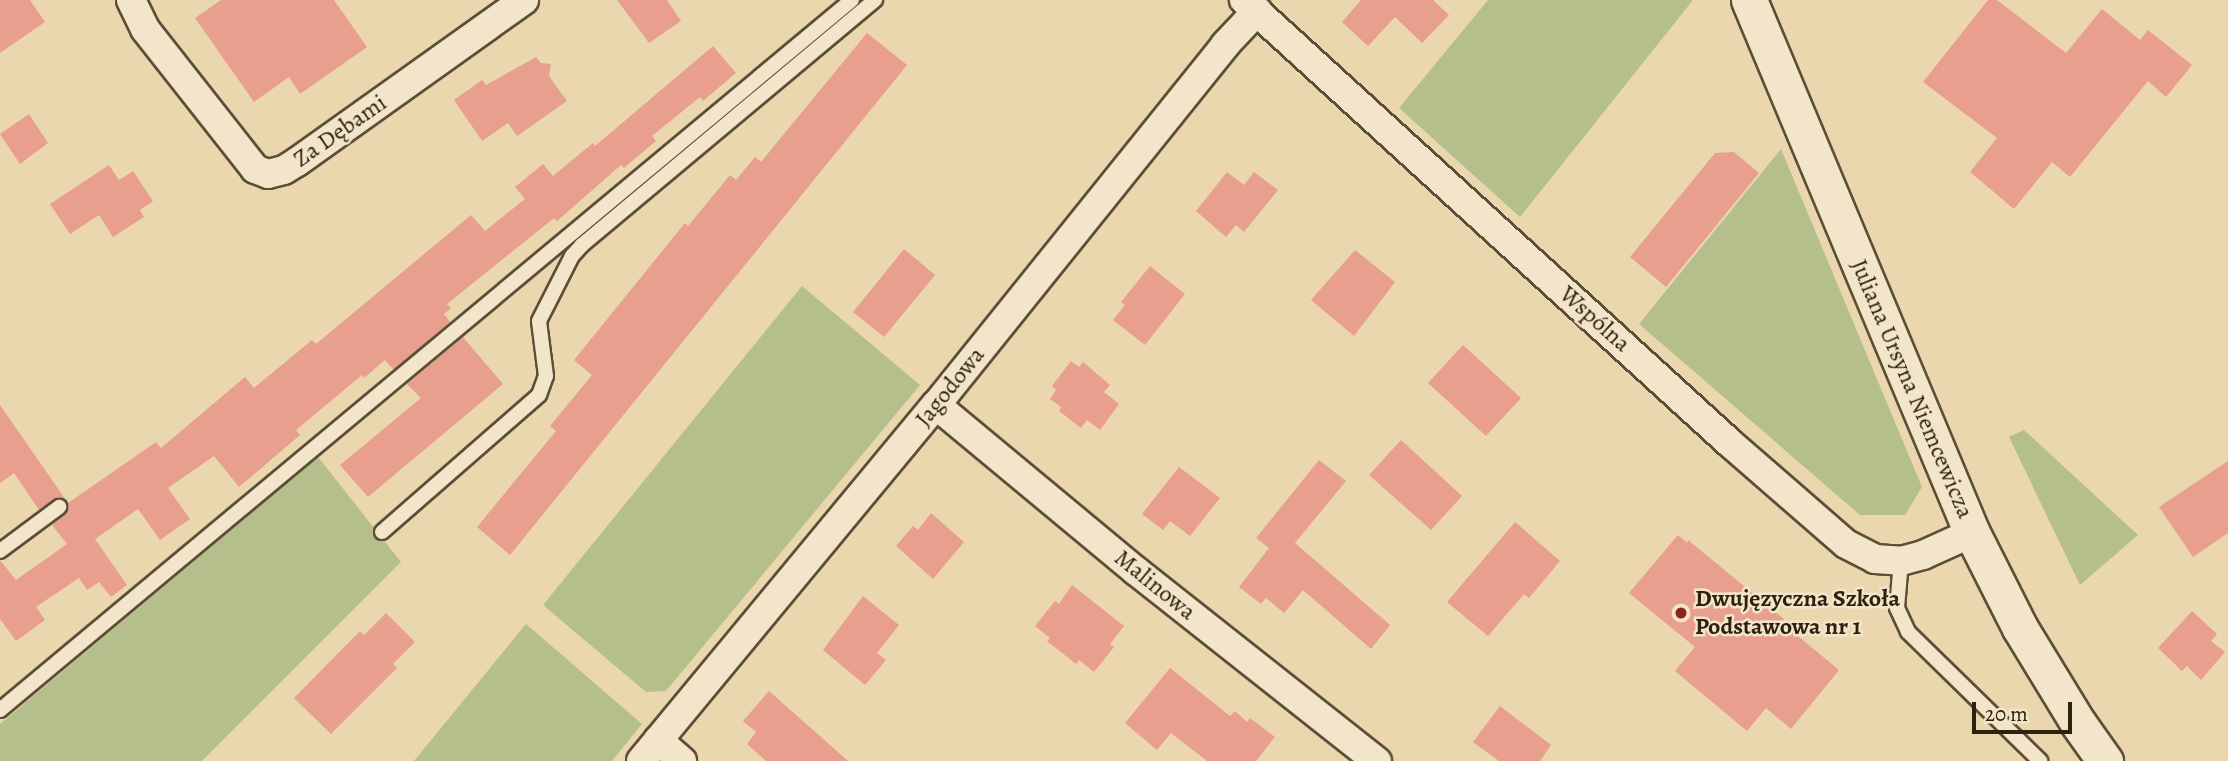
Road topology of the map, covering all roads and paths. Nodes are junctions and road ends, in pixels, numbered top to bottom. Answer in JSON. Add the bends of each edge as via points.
{"nodes":[{"id":1,"x":131,"y":0,"type":"edge"},
{"id":2,"x":524,"y":0,"type":"edge"},
{"id":3,"x":852,"y":0,"type":"edge"},
{"id":4,"x":875,"y":0,"type":"edge"},
{"id":5,"x":1749,"y":0,"type":"edge"},
{"id":6,"x":1251,"y":5,"type":"edge"},
{"id":7,"x":936,"y":405,"type":"junction"},
{"id":8,"x":59,"y":507,"type":"dead end"},
{"id":9,"x":382,"y":532,"type":"dead end"},
{"id":10,"x":1972,"y":533,"type":"junction"},
{"id":11,"x":0,"y":551,"type":"edge"},
{"id":12,"x":1901,"y":561,"type":"junction"},
{"id":13,"x":0,"y":710,"type":"edge"},
{"id":14,"x":650,"y":751,"type":"edge"},
{"id":15,"x":682,"y":761,"type":"edge"},
{"id":16,"x":1377,"y":761,"type":"edge"},
{"id":17,"x":2040,"y":761,"type":"edge"},
{"id":18,"x":2105,"y":761,"type":"edge"}],
"edges":[{"from":1,"to":2,"type":"street","name":"Za Dębami","via":[[145,29],[255,169],[268,174],[297,162]]},
{"from":3,"to":13,"type":"lane"},
{"from":4,"to":9,"type":"lane","via":[[582,245],[539,321],[546,376],[540,395]]},
{"from":5,"to":10,"type":"street","name":"Juliana Ursyna Niemcewicza"},
{"from":6,"to":7,"type":"street","name":"Jagodowa","via":[[1225,45]]},
{"from":6,"to":12,"type":"street","name":"Wspólna","via":[[1822,525],[1863,556]]},
{"from":7,"to":14,"type":"street","name":"Jagodowa"},
{"from":7,"to":16,"type":"street","name":"Malinowa","via":[[1136,571]]},
{"from":8,"to":11,"type":"lane"},
{"from":10,"to":12,"type":"street","name":"Wspólna"},
{"from":10,"to":18,"type":"street","name":"Juliana Ursyna Niemcewicza","via":[[2020,628]]},
{"from":12,"to":17,"type":"lane","via":[[1897,608],[1908,632]]},
{"from":14,"to":15,"type":"street"}]}
